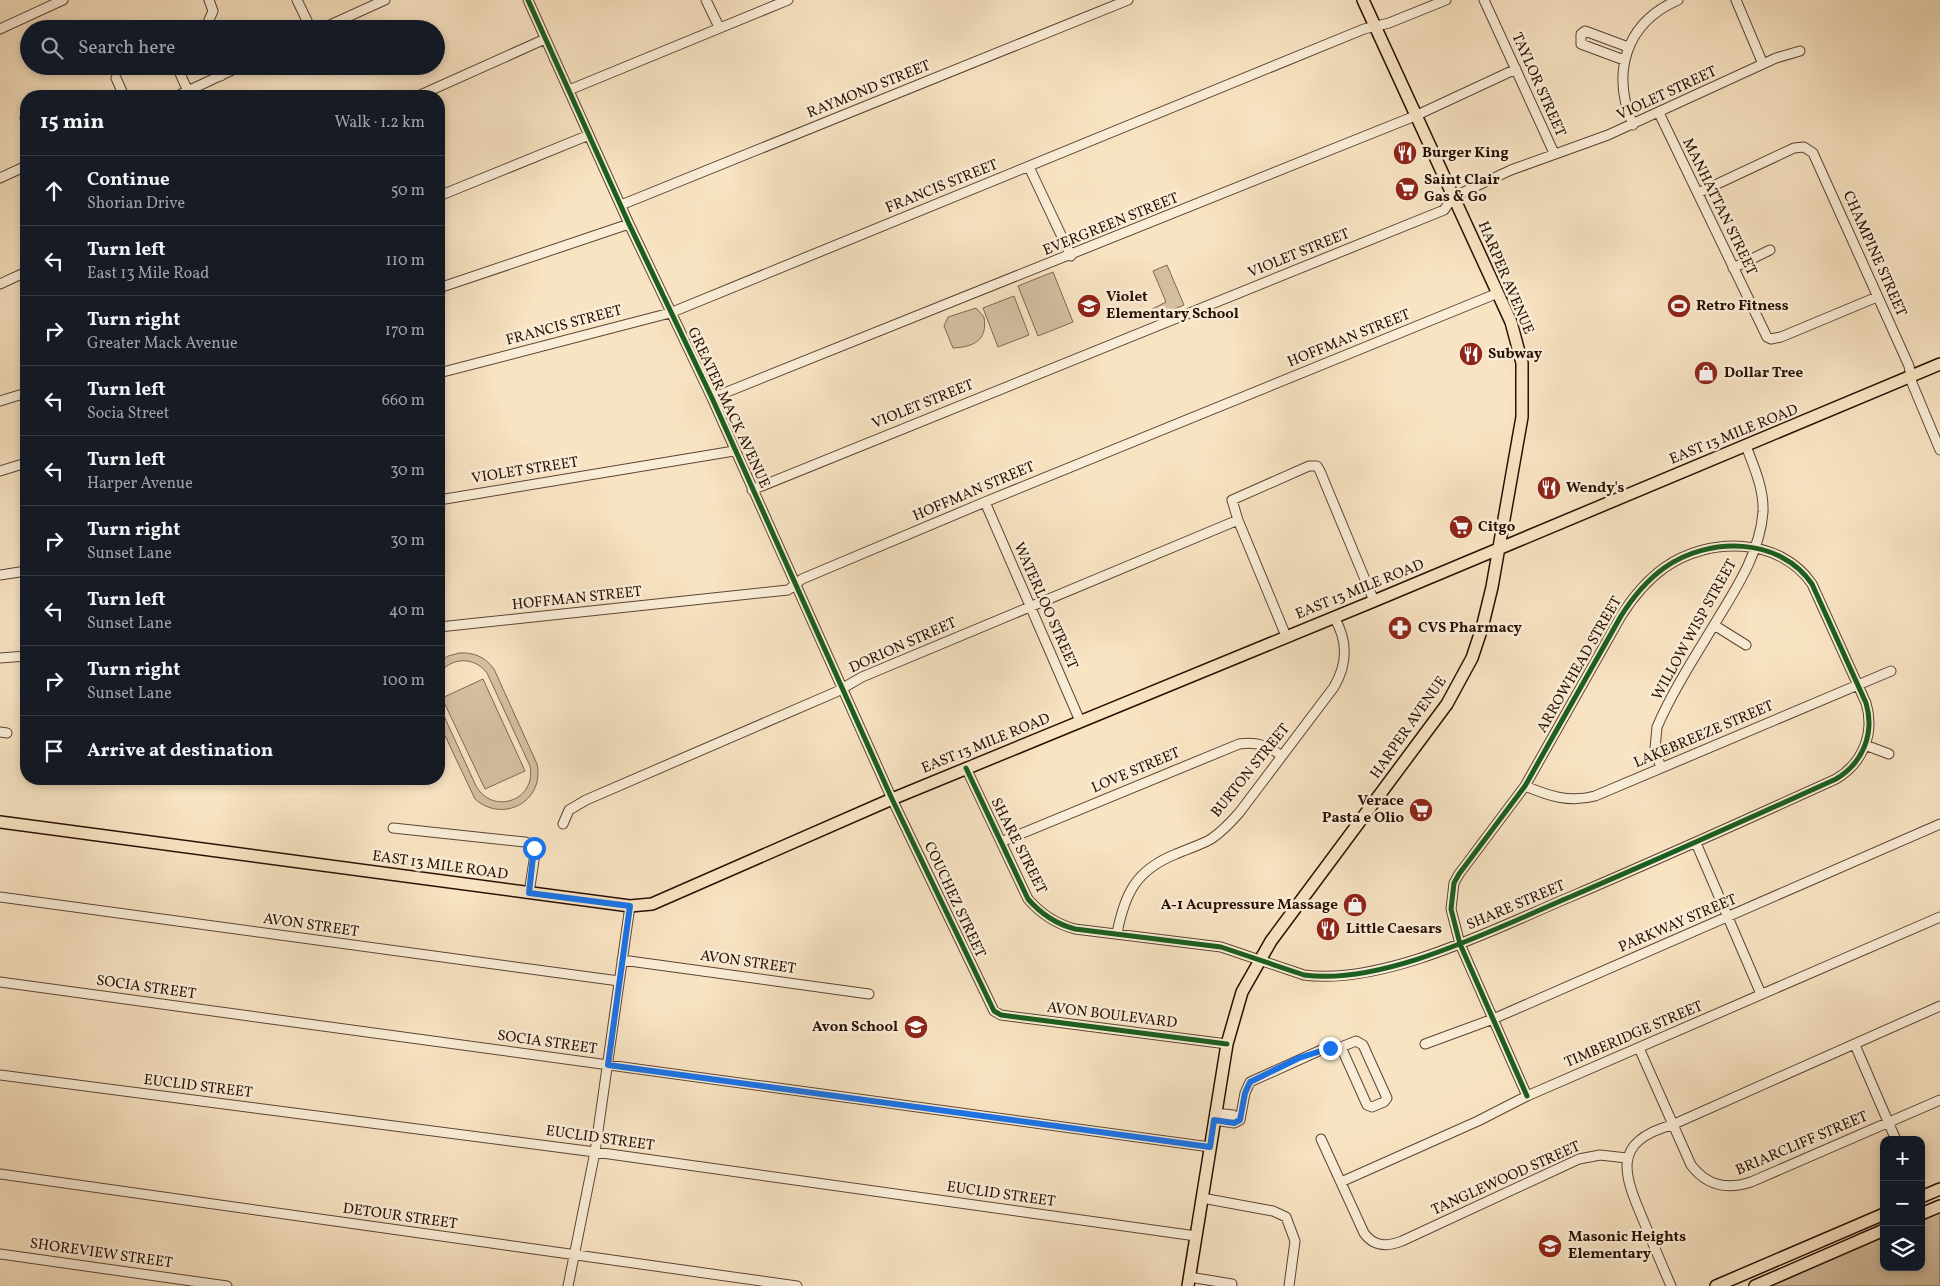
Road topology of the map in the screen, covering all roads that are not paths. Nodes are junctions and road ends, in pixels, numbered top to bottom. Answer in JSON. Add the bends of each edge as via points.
{"nodes":[{"id":1,"x":63,"y":0,"type":"edge"},
{"id":2,"x":208,"y":0,"type":"edge"},
{"id":3,"x":297,"y":0,"type":"edge"},
{"id":4,"x":385,"y":0,"type":"edge"},
{"id":5,"x":528,"y":0,"type":"edge"},
{"id":6,"x":706,"y":0,"type":"edge"},
{"id":7,"x":788,"y":0,"type":"edge"},
{"id":8,"x":1128,"y":0,"type":"edge"},
{"id":9,"x":1363,"y":0,"type":"edge"},
{"id":10,"x":1446,"y":0,"type":"edge"},
{"id":11,"x":1484,"y":0,"type":"edge"},
{"id":12,"x":1678,"y":0,"type":"edge"},
{"id":13,"x":1736,"y":0,"type":"edge"},
{"id":14,"x":209,"y":20,"type":"edge"},
{"id":15,"x":307,"y":20,"type":"edge"},
{"id":16,"x":341,"y":20,"type":"edge"},
{"id":17,"x":1375,"y":26,"type":"junction"},
{"id":18,"x":0,"y":28,"type":"edge"},
{"id":19,"x":719,"y":28,"type":"junction"},
{"id":20,"x":545,"y":39,"type":"junction"},
{"id":21,"x":1628,"y":48,"type":"junction"},
{"id":22,"x":1800,"y":51,"type":"dead end"},
{"id":23,"x":1624,"y":60,"type":"junction"},
{"id":24,"x":1763,"y":64,"type":"junction"},
{"id":25,"x":1516,"y":69,"type":"junction"},
{"id":26,"x":181,"y":75,"type":"edge"},
{"id":27,"x":221,"y":76,"type":"edge"},
{"id":28,"x":116,"y":78,"type":"dead end"},
{"id":29,"x":121,"y":90,"type":"edge"},
{"id":30,"x":188,"y":90,"type":"edge"},
{"id":31,"x":190,"y":90,"type":"edge"},
{"id":32,"x":431,"y":90,"type":"edge"},
{"id":33,"x":569,"y":90,"type":"junction"},
{"id":34,"x":1658,"y":113,"type":"junction"},
{"id":35,"x":1415,"y":116,"type":"junction"},
{"id":36,"x":1633,"y":125,"type":"junction"},
{"id":37,"x":589,"y":135,"type":"junction"},
{"id":38,"x":1554,"y":153,"type":"junction"},
{"id":39,"x":1029,"y":167,"type":"junction"},
{"id":40,"x":20,"y":169,"type":"edge"},
{"id":41,"x":0,"y":178,"type":"edge"},
{"id":42,"x":1698,"y":193,"type":"junction"},
{"id":43,"x":445,"y":194,"type":"edge"},
{"id":44,"x":1453,"y":197,"type":"junction"},
{"id":45,"x":621,"y":205,"type":"junction"},
{"id":46,"x":629,"y":224,"type":"junction"},
{"id":47,"x":1770,"y":250,"type":"dead end"},
{"id":48,"x":1071,"y":256,"type":"junction"},
{"id":49,"x":1733,"y":268,"type":"junction"},
{"id":50,"x":20,"y":275,"type":"edge"},
{"id":51,"x":0,"y":284,"type":"edge"},
{"id":52,"x":445,"y":286,"type":"edge"},
{"id":53,"x":1498,"y":293,"type":"junction"},
{"id":54,"x":1877,"y":297,"type":"junction"},
{"id":55,"x":670,"y":313,"type":"junction"},
{"id":56,"x":1940,"y":364,"type":"edge"},
{"id":57,"x":445,"y":371,"type":"edge"},
{"id":58,"x":1910,"y":377,"type":"junction"},
{"id":59,"x":20,"y":395,"type":"edge"},
{"id":60,"x":712,"y":398,"type":"junction"},
{"id":61,"x":0,"y":401,"type":"edge"},
{"id":62,"x":1746,"y":446,"type":"junction"},
{"id":63,"x":1940,"y":450,"type":"edge"},
{"id":64,"x":734,"y":451,"type":"junction"},
{"id":65,"x":20,"y":466,"type":"edge"},
{"id":66,"x":0,"y":471,"type":"edge"},
{"id":67,"x":752,"y":490,"type":"junction"},
{"id":68,"x":445,"y":499,"type":"edge"},
{"id":69,"x":985,"y":502,"type":"junction"},
{"id":70,"x":1238,"y":520,"type":"junction"},
{"id":71,"x":1756,"y":548,"type":"junction"},
{"id":72,"x":1498,"y":550,"type":"junction"},
{"id":73,"x":20,"y":572,"type":"edge"},
{"id":74,"x":0,"y":575,"type":"edge"},
{"id":75,"x":795,"y":585,"type":"junction"},
{"id":76,"x":1374,"y":601,"type":"junction"},
{"id":77,"x":1030,"y":606,"type":"junction"},
{"id":78,"x":1334,"y":617,"type":"junction"},
{"id":79,"x":1714,"y":625,"type":"junction"},
{"id":80,"x":445,"y":626,"type":"edge"},
{"id":81,"x":1286,"y":636,"type":"junction"},
{"id":82,"x":1746,"y":645,"type":"dead end"},
{"id":83,"x":20,"y":656,"type":"edge"},
{"id":84,"x":0,"y":658,"type":"edge"},
{"id":85,"x":1891,"y":671,"type":"dead end"},
{"id":86,"x":1858,"y":685,"type":"junction"},
{"id":87,"x":842,"y":688,"type":"junction"},
{"id":88,"x":1080,"y":721,"type":"junction"},
{"id":89,"x":1865,"y":745,"type":"junction"},
{"id":90,"x":1890,"y":754,"type":"dead end"},
{"id":91,"x":1282,"y":756,"type":"junction"},
{"id":92,"x":966,"y":768,"type":"junction"},
{"id":93,"x":1661,"y":768,"type":"junction"},
{"id":94,"x":1525,"y":786,"type":"junction"},
{"id":95,"x":892,"y":799,"type":"junction"},
{"id":96,"x":0,"y":822,"type":"edge"},
{"id":97,"x":563,"y":824,"type":"dead end"},
{"id":98,"x":1940,"y":824,"type":"edge"},
{"id":99,"x":393,"y":828,"type":"dead end"},
{"id":100,"x":1001,"y":842,"type":"junction"},
{"id":101,"x":1696,"y":843,"type":"junction"},
{"id":102,"x":529,"y":893,"type":"junction"},
{"id":103,"x":0,"y":897,"type":"edge"},
{"id":104,"x":630,"y":906,"type":"junction"},
{"id":105,"x":1728,"y":917,"type":"junction"},
{"id":106,"x":1940,"y":917,"type":"edge"},
{"id":107,"x":1117,"y":933,"type":"junction"},
{"id":108,"x":1460,"y":944,"type":"junction"},
{"id":109,"x":1259,"y":958,"type":"junction"},
{"id":110,"x":622,"y":960,"type":"junction"},
{"id":111,"x":619,"y":981,"type":"junction"},
{"id":112,"x":0,"y":982,"type":"edge"},
{"id":113,"x":869,"y":994,"type":"dead end"},
{"id":114,"x":1761,"y":994,"type":"junction"},
{"id":115,"x":1940,"y":1006,"type":"edge"},
{"id":116,"x":994,"y":1012,"type":"joint"},
{"id":117,"x":1493,"y":1019,"type":"junction"},
{"id":118,"x":1227,"y":1044,"type":"junction"},
{"id":119,"x":1425,"y":1044,"type":"dead end"},
{"id":120,"x":1855,"y":1045,"type":"junction"},
{"id":121,"x":1341,"y":1047,"type":"junction"},
{"id":122,"x":1639,"y":1048,"type":"junction"},
{"id":123,"x":608,"y":1065,"type":"junction"},
{"id":124,"x":0,"y":1075,"type":"edge"},
{"id":125,"x":1527,"y":1096,"type":"junction"},
{"id":126,"x":1940,"y":1100,"type":"edge"},
{"id":127,"x":1214,"y":1117,"type":"junction"},
{"id":128,"x":1889,"y":1122,"type":"junction"},
{"id":129,"x":1672,"y":1125,"type":"junction"},
{"id":130,"x":1894,"y":1136,"type":"edge"},
{"id":131,"x":1321,"y":1139,"type":"dead end"},
{"id":132,"x":1210,"y":1147,"type":"junction"},
{"id":133,"x":596,"y":1152,"type":"junction"},
{"id":134,"x":1628,"y":1158,"type":"junction"},
{"id":135,"x":0,"y":1174,"type":"edge"},
{"id":136,"x":1341,"y":1182,"type":"junction"},
{"id":137,"x":1940,"y":1189,"type":"edge"},
{"id":138,"x":1925,"y":1196,"type":"edge"},
{"id":139,"x":1202,"y":1198,"type":"junction"},
{"id":140,"x":1925,"y":1203,"type":"edge"},
{"id":141,"x":1938,"y":1207,"type":"edge"},
{"id":142,"x":1925,"y":1212,"type":"edge"},
{"id":143,"x":1880,"y":1216,"type":"edge"},
{"id":144,"x":1880,"y":1232,"type":"edge"},
{"id":145,"x":1196,"y":1236,"type":"junction"},
{"id":146,"x":0,"y":1254,"type":"edge"},
{"id":147,"x":573,"y":1255,"type":"junction"},
{"id":148,"x":1780,"y":1260,"type":"junction"},
{"id":149,"x":1189,"y":1282,"type":"edge"},
{"id":150,"x":1232,"y":1284,"type":"dead end"},
{"id":151,"x":227,"y":1286,"type":"edge"},
{"id":152,"x":568,"y":1286,"type":"edge"},
{"id":153,"x":797,"y":1286,"type":"edge"},
{"id":154,"x":1289,"y":1286,"type":"edge"},
{"id":155,"x":1671,"y":1286,"type":"edge"},
{"id":156,"x":1716,"y":1286,"type":"edge"},
{"id":157,"x":1755,"y":1286,"type":"edge"}],
"edges":[{"from":1,"to":18,"type":"street"},
{"from":2,"to":14,"type":"street","via":[[213,11]]},
{"from":3,"to":15,"type":"street"},
{"from":4,"to":16,"type":"street"},
{"from":5,"to":20,"type":"street","name":"GREATER MACK AVENUE"},
{"from":6,"to":19,"type":"street"},
{"from":7,"to":19,"type":"street"},
{"from":8,"to":45,"type":"street","name":"RAYMOND STREET"},
{"from":9,"to":17,"type":"main road","name":"HARPER AVENUE"},
{"from":10,"to":17,"type":"street","name":"FRANCIS STREET"},
{"from":11,"to":25,"type":"street","name":"TAYLOR STREET"},
{"from":12,"to":21,"type":"street","via":[[1647,20]]},
{"from":13,"to":24,"type":"street"},
{"from":17,"to":35,"type":"main road","name":"HARPER AVENUE"},
{"from":17,"to":39,"type":"street","name":"FRANCIS STREET"},
{"from":19,"to":33,"type":"street"},
{"from":20,"to":32,"type":"street"},
{"from":20,"to":33,"type":"street","name":"GREATER MACK AVENUE"},
{"from":21,"to":23,"type":"street"},
{"from":21,"to":23,"type":"street","via":[[1585,31],[1581,34],[1581,44]]},
{"from":22,"to":24,"type":"street","name":"VIOLET STREET"},
{"from":23,"to":36,"type":"street","via":[[1623,94]]},
{"from":24,"to":34,"type":"street","name":"VIOLET STREET"},
{"from":25,"to":35,"type":"street","name":"EVERGREEN STREET"},
{"from":25,"to":38,"type":"street","name":"TAYLOR STREET"},
{"from":26,"to":30,"type":"street"},
{"from":27,"to":31,"type":"street"},
{"from":28,"to":29,"type":"street"},
{"from":33,"to":37,"type":"street","name":"GREATER MACK AVENUE"},
{"from":34,"to":36,"type":"street","name":"VIOLET STREET"},
{"from":34,"to":42,"type":"street","name":"MANHATTAN STREET"},
{"from":35,"to":44,"type":"main road","name":"HARPER AVENUE"},
{"from":35,"to":48,"type":"street","name":"EVERGREEN STREET"},
{"from":36,"to":38,"type":"street","name":"VIOLET STREET"},
{"from":37,"to":43,"type":"street"},
{"from":37,"to":45,"type":"street","name":"GREATER MACK AVENUE"},
{"from":38,"to":44,"type":"street","name":"VIOLET STREET"},
{"from":39,"to":48,"type":"street"},
{"from":39,"to":55,"type":"street","name":"FRANCIS STREET"},
{"from":40,"to":41,"type":"street"},
{"from":42,"to":49,"type":"street","name":"MANHATTAN STREET"},
{"from":42,"to":54,"type":"street","name":"CHAMPINE STREET","via":[[1794,148],[1804,148],[1815,156]]},
{"from":44,"to":53,"type":"main road","name":"HARPER AVENUE"},
{"from":44,"to":67,"type":"street","name":"VIOLET STREET","via":[[1444,210]]},
{"from":45,"to":46,"type":"street","name":"GREATER MACK AVENUE"},
{"from":46,"to":52,"type":"street"},
{"from":46,"to":55,"type":"street","name":"GREATER MACK AVENUE"},
{"from":47,"to":49,"type":"street"},
{"from":48,"to":60,"type":"street","name":"EVERGREEN STREET"},
{"from":49,"to":54,"type":"street","name":"MANHATTAN STREET","via":[[1764,333],[1771,339]]},
{"from":50,"to":51,"type":"street"},
{"from":53,"to":69,"type":"street","name":"HOFFMAN STREET"},
{"from":53,"to":72,"type":"main road","name":"HARPER AVENUE","via":[[1518,344],[1523,386],[1522,417]]},
{"from":54,"to":58,"type":"street","name":"CHAMPINE STREET","via":[[1909,366]]},
{"from":55,"to":57,"type":"street","name":"FRANCIS STREET"},
{"from":55,"to":60,"type":"street","name":"GREATER MACK AVENUE"},
{"from":56,"to":58,"type":"main road","name":"EAST 13 MILE ROAD"},
{"from":58,"to":62,"type":"main road","name":"EAST 13 MILE ROAD"},
{"from":58,"to":63,"type":"street","name":"CHAMPINE STREET"},
{"from":59,"to":61,"type":"street"},
{"from":60,"to":64,"type":"street","name":"GREATER MACK AVENUE"},
{"from":62,"to":71,"type":"street","name":"WILLOW WISP STREET","via":[[1762,494],[1763,511]]},
{"from":62,"to":72,"type":"main road","name":"EAST 13 MILE ROAD"},
{"from":64,"to":67,"type":"street","name":"GREATER MACK AVENUE"},
{"from":64,"to":68,"type":"street","name":"VIOLET STREET"},
{"from":65,"to":66,"type":"street"},
{"from":67,"to":75,"type":"street","name":"GREATER MACK AVENUE"},
{"from":69,"to":75,"type":"street","name":"HOFFMAN STREET","via":[[802,579]]},
{"from":69,"to":77,"type":"street","name":"WATERLOO STREET"},
{"from":70,"to":76,"type":"street","via":[[1232,500],[1309,466],[1317,466]]},
{"from":70,"to":77,"type":"street","name":"DORION STREET"},
{"from":70,"to":81,"type":"street"},
{"from":71,"to":79,"type":"street","name":"WILLOW WISP STREET"},
{"from":71,"to":86,"type":"street","name":"ARROWHEAD STREET","via":[[1784,557],[1806,576]]},
{"from":71,"to":94,"type":"street","name":"ARROWHEAD STREET","via":[[1721,547],[1696,552],[1666,567],[1639,590]]},
{"from":72,"to":76,"type":"main road","name":"EAST 13 MILE ROAD"},
{"from":72,"to":109,"type":"main road","name":"HARPER AVENUE","via":[[1482,628],[1457,687],[1433,725]]},
{"from":73,"to":74,"type":"street"},
{"from":75,"to":80,"type":"street","name":"HOFFMAN STREET","via":[[788,590]]},
{"from":75,"to":87,"type":"street","name":"GREATER MACK AVENUE"},
{"from":76,"to":78,"type":"main road","name":"EAST 13 MILE ROAD"},
{"from":77,"to":87,"type":"street","name":"DORION STREET"},
{"from":77,"to":88,"type":"street","name":"WATERLOO STREET"},
{"from":78,"to":81,"type":"main road","name":"EAST 13 MILE ROAD"},
{"from":78,"to":91,"type":"street","name":"BURTON STREET","via":[[1345,641],[1340,676]]},
{"from":79,"to":82,"type":"street"},
{"from":79,"to":93,"type":"street","name":"WILLOW WISP STREET","via":[[1657,727],[1655,749]]},
{"from":81,"to":88,"type":"main road","name":"EAST 13 MILE ROAD"},
{"from":83,"to":84,"type":"street"},
{"from":85,"to":86,"type":"street","name":"LAKEBREEZE STREET"},
{"from":86,"to":89,"type":"street","name":"SHARE STREET","via":[[1870,720]]},
{"from":86,"to":93,"type":"street","name":"LAKEBREEZE STREET"},
{"from":87,"to":95,"type":"street","name":"GREATER MACK AVENUE"},
{"from":87,"to":97,"type":"street","name":"DORION STREET","via":[[586,800],[569,810]]},
{"from":88,"to":92,"type":"main road","name":"EAST 13 MILE ROAD"},
{"from":89,"to":90,"type":"street"},
{"from":89,"to":101,"type":"street","name":"SHARE STREET","via":[[1850,770],[1836,779]]},
{"from":91,"to":100,"type":"street","name":"LOVE STREET","via":[[1269,746],[1239,744]]},
{"from":91,"to":107,"type":"street","name":"BURTON STREET","via":[[1226,826],[1210,840],[1168,857],[1149,869],[1128,893]]},
{"from":92,"to":95,"type":"main road","name":"EAST 13 MILE ROAD"},
{"from":92,"to":100,"type":"street","name":"SHARE STREET"},
{"from":93,"to":94,"type":"street","name":"LAKEBREEZE STREET","via":[[1583,799],[1550,797]]},
{"from":94,"to":108,"type":"street","name":"ARROWHEAD STREET","via":[[1454,883],[1451,909]]},
{"from":95,"to":104,"type":"main road","name":"EAST 13 MILE ROAD","via":[[662,900]]},
{"from":95,"to":116,"type":"street","name":"COUCHEZ STREET"},
{"from":96,"to":102,"type":"main road","name":"EAST 13 MILE ROAD"},
{"from":98,"to":105,"type":"street","name":"PARKWAY STREET"},
{"from":99,"to":102,"type":"street","via":[[533,845],[535,854]]},
{"from":100,"to":107,"type":"street","name":"SHARE STREET","via":[[1028,899],[1042,913],[1062,926]]},
{"from":101,"to":105,"type":"street"},
{"from":101,"to":108,"type":"street","name":"SHARE STREET"},
{"from":102,"to":104,"type":"main road","name":"EAST 13 MILE ROAD"},
{"from":103,"to":111,"type":"street","name":"AVON STREET"},
{"from":104,"to":110,"type":"street"},
{"from":105,"to":114,"type":"street"},
{"from":105,"to":117,"type":"street","name":"PARKWAY STREET"},
{"from":106,"to":114,"type":"street","name":"TIMBERIDGE STREET"},
{"from":107,"to":109,"type":"street","name":"SHARE STREET","via":[[1221,946]]},
{"from":108,"to":109,"type":"street","name":"SHARE STREET","via":[[1388,968],[1334,977],[1304,975]]},
{"from":108,"to":117,"type":"street","name":"ARROWHEAD STREET"},
{"from":109,"to":118,"type":"main road","name":"HARPER AVENUE","via":[[1242,992]]},
{"from":110,"to":111,"type":"street"},
{"from":110,"to":113,"type":"street","name":"AVON STREET"},
{"from":111,"to":123,"type":"street"},
{"from":112,"to":123,"type":"street","name":"SOCIA STREET"},
{"from":114,"to":122,"type":"street","name":"TIMBERIDGE STREET"},
{"from":115,"to":120,"type":"street"},
{"from":116,"to":118,"type":"street","name":"AVON BOULEVARD"},
{"from":117,"to":119,"type":"street","name":"PARKWAY STREET"},
{"from":117,"to":125,"type":"street","name":"ARROWHEAD STREET"},
{"from":118,"to":127,"type":"main road","name":"HARPER AVENUE"},
{"from":120,"to":128,"type":"street"},
{"from":120,"to":129,"type":"street"},
{"from":121,"to":121,"type":"street","via":[[1356,1041],[1363,1045],[1387,1098],[1384,1102],[1372,1108],[1367,1105]]},
{"from":121,"to":127,"type":"street","via":[[1313,1053],[1250,1082],[1240,1120],[1234,1115]]},
{"from":122,"to":125,"type":"street","name":"TIMBERIDGE STREET"},
{"from":122,"to":129,"type":"street","name":"BRIARCLIFF STREET"},
{"from":123,"to":132,"type":"street","name":"SOCIA STREET"},
{"from":123,"to":133,"type":"street"},
{"from":124,"to":133,"type":"street","name":"EUCLID STREET"},
{"from":125,"to":136,"type":"street","name":"TIMBERIDGE STREET"},
{"from":126,"to":128,"type":"street","name":"BRIARCLIFF STREET"},
{"from":127,"to":132,"type":"main road","name":"HARPER AVENUE"},
{"from":128,"to":129,"type":"street","name":"BRIARCLIFF STREET","via":[[1751,1182],[1730,1187],[1711,1182],[1696,1172]]},
{"from":128,"to":130,"type":"street"},
{"from":129,"to":134,"type":"street","via":[[1644,1135]]},
{"from":131,"to":136,"type":"street","name":"TANGLEWOOD STREET"},
{"from":132,"to":139,"type":"main road","name":"HARPER AVENUE"},
{"from":133,"to":145,"type":"street","name":"EUCLID STREET"},
{"from":133,"to":147,"type":"street"},
{"from":134,"to":136,"type":"street","name":"TANGLEWOOD STREET","via":[[1600,1155],[1579,1159],[1402,1241],[1384,1246],[1364,1233]]},
{"from":134,"to":155,"type":"street","via":[[1629,1186]]},
{"from":135,"to":147,"type":"street","name":"DETOUR STREET"},
{"from":137,"to":138,"type":"main road"},
{"from":139,"to":145,"type":"main road","name":"HARPER AVENUE"},
{"from":139,"to":154,"type":"street","via":[[1273,1211],[1286,1217],[1295,1241]]},
{"from":140,"to":141,"type":"main road"},
{"from":141,"to":142,"type":"main road"},
{"from":143,"to":148,"type":"main road"},
{"from":144,"to":157,"type":"main road"},
{"from":145,"to":149,"type":"main road","name":"HARPER AVENUE"},
{"from":146,"to":151,"type":"street","name":"SHOREVIEW STREET"},
{"from":147,"to":152,"type":"street"},
{"from":147,"to":153,"type":"street","name":"DETOUR STREET"},
{"from":148,"to":156,"type":"main road"},
{"from":148,"to":157,"type":"main road","via":[[1785,1267]]},
{"from":149,"to":150,"type":"street"}]}
